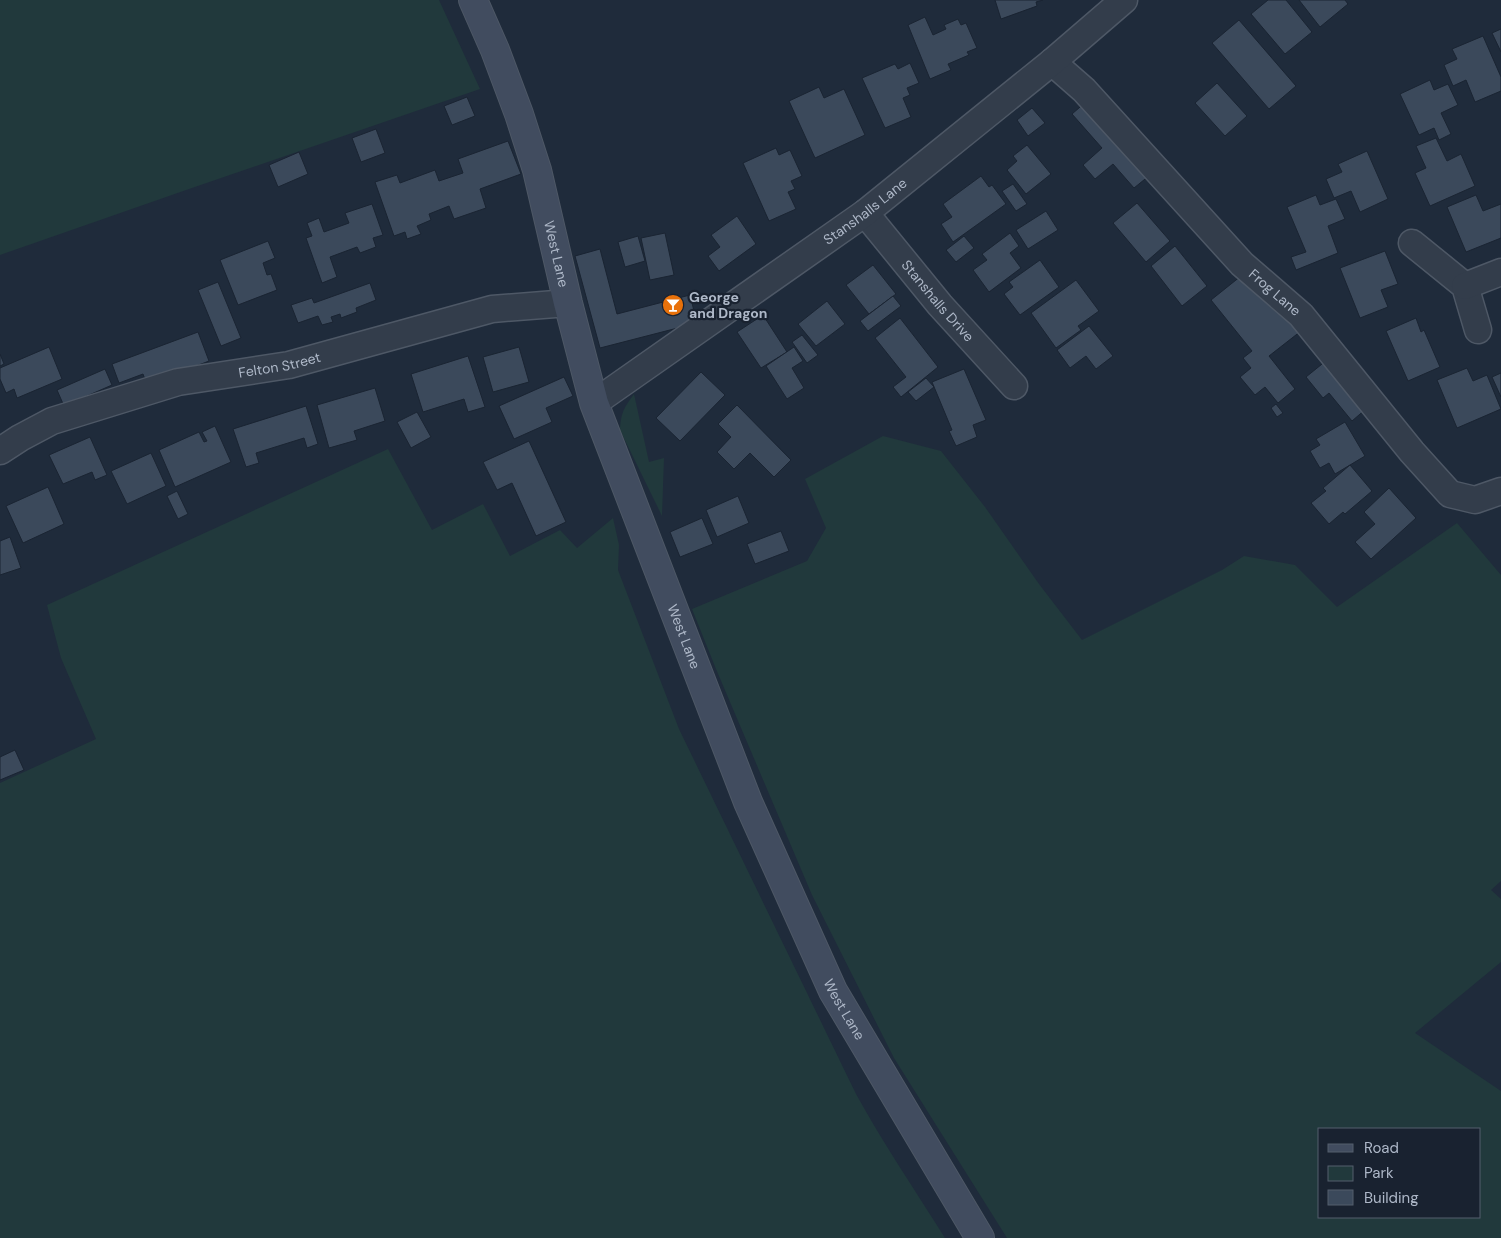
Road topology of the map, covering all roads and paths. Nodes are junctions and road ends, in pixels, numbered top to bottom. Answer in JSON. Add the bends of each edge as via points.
{"nodes":[{"id":1,"x":473,"y":0,"type":"edge"},
{"id":2,"x":1124,"y":0,"type":"edge"},
{"id":3,"x":1052,"y":62,"type":"junction"},
{"id":4,"x":865,"y":213,"type":"junction"},
{"id":5,"x":1412,"y":243,"type":"dead end"},
{"id":6,"x":1501,"y":272,"type":"edge"},
{"id":7,"x":1465,"y":286,"type":"junction"},
{"id":8,"x":568,"y":303,"type":"junction"},
{"id":9,"x":1478,"y":330,"type":"dead end"},
{"id":10,"x":1014,"y":386,"type":"dead end"},
{"id":11,"x":594,"y":403,"type":"junction"},
{"id":12,"x":0,"y":451,"type":"edge"},
{"id":13,"x":1501,"y":491,"type":"edge"},
{"id":14,"x":980,"y":1238,"type":"edge"}],
"edges":[{"from":1,"to":8,"type":"street","name":"West Lane","via":[[495,50],[537,170]]},
{"from":2,"to":3,"type":"street","name":"Stanshalls Lane"},
{"from":3,"to":4,"type":"street","name":"Stanshalls Lane"},
{"from":3,"to":13,"type":"street","name":"Frog Lane","via":[[1084,90],[1242,264],[1301,315],[1450,494],[1475,500]]},
{"from":4,"to":10,"type":"street","name":"Stanshalls Drive","via":[[940,305]]},
{"from":4,"to":11,"type":"street","name":"Stanshalls Lane"},
{"from":5,"to":7,"type":"street"},
{"from":6,"to":7,"type":"street"},
{"from":7,"to":9,"type":"street"},
{"from":8,"to":11,"type":"street","name":"West Lane"},
{"from":8,"to":12,"type":"street","name":"Felton Street","via":[[492,309],[289,365],[178,382],[52,421]]},
{"from":11,"to":14,"type":"street","name":"West Lane","via":[[748,802],[833,991]]}]}
